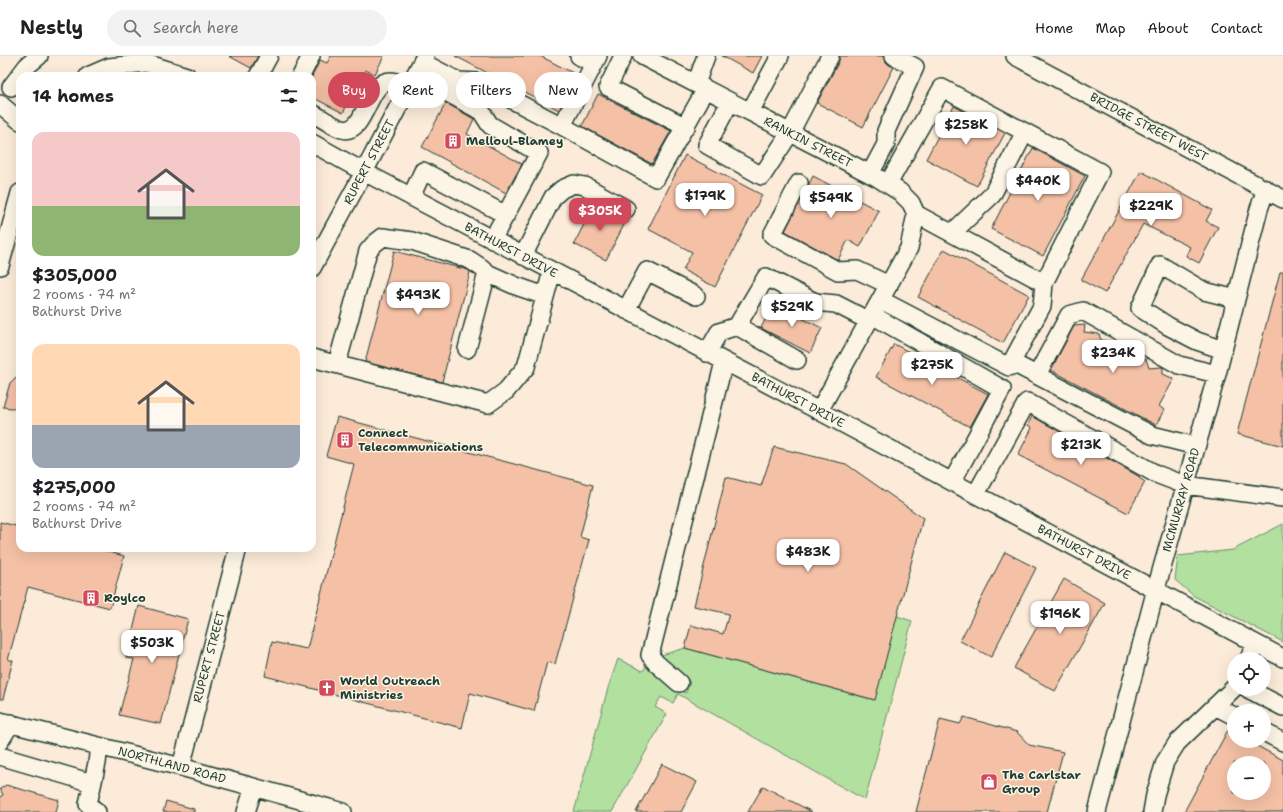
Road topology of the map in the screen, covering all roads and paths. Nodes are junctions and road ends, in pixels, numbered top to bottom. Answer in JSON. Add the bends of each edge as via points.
{"nodes":[{"id":1,"x":39,"y":56,"type":"edge"},
{"id":2,"x":269,"y":56,"type":"edge"},
{"id":3,"x":311,"y":56,"type":"edge"},
{"id":4,"x":579,"y":56,"type":"edge"},
{"id":5,"x":623,"y":56,"type":"edge"},
{"id":6,"x":642,"y":56,"type":"edge"},
{"id":7,"x":706,"y":56,"type":"edge"},
{"id":8,"x":780,"y":56,"type":"edge"},
{"id":9,"x":830,"y":56,"type":"edge"},
{"id":10,"x":894,"y":56,"type":"edge"},
{"id":11,"x":1015,"y":56,"type":"edge"},
{"id":12,"x":141,"y":60,"type":"edge"},
{"id":13,"x":596,"y":60,"type":"edge"},
{"id":14,"x":107,"y":62,"type":"edge"},
{"id":15,"x":418,"y":70,"type":"edge"},
{"id":16,"x":22,"y":72,"type":"edge"},
{"id":17,"x":93,"y":72,"type":"edge"},
{"id":18,"x":174,"y":72,"type":"edge"},
{"id":19,"x":260,"y":72,"type":"edge"},
{"id":20,"x":303,"y":72,"type":"edge"},
{"id":21,"x":701,"y":86,"type":"junction"},
{"id":22,"x":730,"y":102,"type":"junction"},
{"id":23,"x":0,"y":104,"type":"edge"},
{"id":24,"x":750,"y":112,"type":"junction"},
{"id":25,"x":316,"y":115,"type":"edge"},
{"id":26,"x":16,"y":118,"type":"edge"},
{"id":27,"x":562,"y":126,"type":"junction"},
{"id":28,"x":686,"y":126,"type":"junction"},
{"id":29,"x":1025,"y":132,"type":"junction"},
{"id":30,"x":790,"y":133,"type":"junction"},
{"id":31,"x":316,"y":145,"type":"edge"},
{"id":32,"x":364,"y":172,"type":"junction"},
{"id":33,"x":870,"y":174,"type":"junction"},
{"id":34,"x":799,"y":183,"type":"dead end"},
{"id":35,"x":888,"y":184,"type":"junction"},
{"id":36,"x":1266,"y":189,"type":"junction"},
{"id":37,"x":410,"y":197,"type":"junction"},
{"id":38,"x":1283,"y":199,"type":"edge"},
{"id":39,"x":16,"y":208,"type":"edge"},
{"id":40,"x":626,"y":209,"type":"dead end"},
{"id":41,"x":506,"y":214,"type":"junction"},
{"id":42,"x":916,"y":214,"type":"junction"},
{"id":43,"x":952,"y":233,"type":"junction"},
{"id":44,"x":492,"y":240,"type":"junction"},
{"id":45,"x":523,"y":256,"type":"junction"},
{"id":46,"x":316,"y":261,"type":"edge"},
{"id":47,"x":0,"y":266,"type":"edge"},
{"id":48,"x":552,"y":271,"type":"junction"},
{"id":49,"x":487,"y":273,"type":"junction"},
{"id":50,"x":1044,"y":283,"type":"junction"},
{"id":51,"x":885,"y":292,"type":"junction"},
{"id":52,"x":545,"y":296,"type":"junction"},
{"id":53,"x":696,"y":296,"type":"dead end"},
{"id":54,"x":1236,"y":299,"type":"junction"},
{"id":55,"x":626,"y":310,"type":"junction"},
{"id":56,"x":870,"y":318,"type":"junction"},
{"id":57,"x":737,"y":326,"type":"junction"},
{"id":58,"x":467,"y":349,"type":"dead end"},
{"id":59,"x":1223,"y":350,"type":"junction"},
{"id":60,"x":707,"y":353,"type":"junction"},
{"id":61,"x":316,"y":359,"type":"edge"},
{"id":62,"x":797,"y":360,"type":"dead end"},
{"id":63,"x":724,"y":362,"type":"junction"},
{"id":64,"x":1011,"y":362,"type":"junction"},
{"id":65,"x":337,"y":364,"type":"junction"},
{"id":66,"x":1217,"y":374,"type":"junction"},
{"id":67,"x":1037,"y":375,"type":"junction"},
{"id":68,"x":819,"y":411,"type":"junction"},
{"id":69,"x":1196,"y":446,"type":"junction"},
{"id":70,"x":952,"y":482,"type":"junction"},
{"id":71,"x":1185,"y":485,"type":"junction"},
{"id":72,"x":976,"y":494,"type":"junction"},
{"id":73,"x":1283,"y":498,"type":"edge"},
{"id":74,"x":237,"y":552,"type":"edge"},
{"id":75,"x":1156,"y":589,"type":"junction"},
{"id":76,"x":1255,"y":643,"type":"junction"},
{"id":77,"x":1252,"y":652,"type":"edge"},
{"id":78,"x":1283,"y":658,"type":"edge"},
{"id":79,"x":679,"y":683,"type":"dead end"},
{"id":80,"x":1227,"y":695,"type":"edge"},
{"id":81,"x":1262,"y":696,"type":"edge"},
{"id":82,"x":1215,"y":706,"type":"junction"},
{"id":83,"x":1283,"y":707,"type":"edge"},
{"id":84,"x":1227,"y":712,"type":"edge"},
{"id":85,"x":5,"y":722,"type":"edge"},
{"id":86,"x":1271,"y":736,"type":"edge"},
{"id":87,"x":0,"y":742,"type":"edge"},
{"id":88,"x":1283,"y":742,"type":"edge"},
{"id":89,"x":99,"y":746,"type":"junction"},
{"id":90,"x":0,"y":756,"type":"edge"},
{"id":91,"x":181,"y":766,"type":"junction"},
{"id":92,"x":92,"y":783,"type":"junction"},
{"id":93,"x":254,"y":787,"type":"junction"},
{"id":94,"x":97,"y":812,"type":"edge"},
{"id":95,"x":246,"y":812,"type":"edge"},
{"id":96,"x":343,"y":812,"type":"edge"},
{"id":97,"x":1097,"y":812,"type":"edge"},
{"id":98,"x":1152,"y":812,"type":"edge"}],
"edges":[{"from":1,"to":16,"type":"street"},
{"from":2,"to":19,"type":"street"},
{"from":3,"to":20,"type":"street"},
{"from":4,"to":13,"type":"street"},
{"from":5,"to":28,"type":"street","via":[[608,87]]},
{"from":6,"to":21,"type":"street","name":"RANKIN STREET"},
{"from":7,"to":21,"type":"street"},
{"from":8,"to":24,"type":"street"},
{"from":9,"to":30,"type":"street"},
{"from":10,"to":33,"type":"street","via":[[914,67],[886,131],[886,144]]},
{"from":11,"to":36,"type":"street","name":"BRIDGE STREET WEST"},
{"from":12,"to":14,"type":"street"},
{"from":12,"to":18,"type":"street"},
{"from":13,"to":27,"type":"street"},
{"from":14,"to":17,"type":"street"},
{"from":15,"to":25,"type":"street","via":[[385,81],[378,86],[352,129],[343,130]]},
{"from":15,"to":27,"type":"street","via":[[458,81],[478,82]]},
{"from":15,"to":32,"type":"street","name":"RUPERT STREET"},
{"from":15,"to":41,"type":"street","via":[[481,111],[490,125],[539,153]]},
{"from":21,"to":22,"type":"street","name":"RANKIN STREET"},
{"from":21,"to":28,"type":"street"},
{"from":22,"to":24,"type":"street","name":"RANKIN STREET"},
{"from":22,"to":30,"type":"street","via":[[707,145],[762,176]]},
{"from":23,"to":26,"type":"street"},
{"from":24,"to":30,"type":"street","name":"RANKIN STREET"},
{"from":27,"to":28,"type":"street","via":[[656,178]]},
{"from":29,"to":35,"type":"street","via":[[942,88]]},
{"from":29,"to":43,"type":"street","via":[[992,195]]},
{"from":29,"to":50,"type":"street","via":[[1100,172]]},
{"from":30,"to":33,"type":"street","name":"RANKIN STREET"},
{"from":31,"to":32,"type":"street","name":"BATHURST DRIVE"},
{"from":32,"to":37,"type":"street","name":"BATHURST DRIVE"},
{"from":32,"to":46,"type":"street","name":"RUPERT STREET"},
{"from":33,"to":35,"type":"street","name":"RANKIN STREET"},
{"from":34,"to":51,"type":"street","via":[[772,235],[838,271],[857,270]]},
{"from":35,"to":42,"type":"street","name":"RANKIN STREET","via":[[911,203]]},
{"from":36,"to":38,"type":"street","name":"BRIDGE STREET WEST"},
{"from":36,"to":54,"type":"street","name":"MCMURRAY ROAD"},
{"from":37,"to":41,"type":"street","via":[[423,171]]},
{"from":37,"to":44,"type":"street","name":"BATHURST DRIVE"},
{"from":39,"to":47,"type":"street"},
{"from":40,"to":45,"type":"street","via":[[585,186],[574,184],[562,189],[554,197]]},
{"from":41,"to":44,"type":"street"},
{"from":42,"to":43,"type":"street"},
{"from":42,"to":51,"type":"street","via":[[910,248]]},
{"from":43,"to":50,"type":"street"},
{"from":44,"to":45,"type":"street","name":"BATHURST DRIVE"},
{"from":45,"to":48,"type":"street","name":"BATHURST DRIVE"},
{"from":48,"to":52,"type":"street"},
{"from":48,"to":55,"type":"street","name":"BATHURST DRIVE"},
{"from":49,"to":52,"type":"street"},
{"from":49,"to":58,"type":"street"},
{"from":49,"to":65,"type":"street","via":[[470,260],[412,241],[383,237],[368,251]]},
{"from":50,"to":64,"type":"street","via":[[1042,306]]},
{"from":51,"to":56,"type":"street"},
{"from":51,"to":64,"type":"street","via":[[1009,367]]},
{"from":52,"to":65,"type":"street","via":[[526,367],[506,391],[488,404]]},
{"from":53,"to":55,"type":"street","via":[[647,271]]},
{"from":54,"to":59,"type":"street","name":"MCMURRAY ROAD"},
{"from":54,"to":59,"type":"street","via":[[1204,291],[1160,265],[1140,308],[1196,341]]},
{"from":55,"to":60,"type":"street","name":"BATHURST DRIVE"},
{"from":56,"to":57,"type":"street","via":[[836,304],[815,302],[766,277]]},
{"from":56,"to":68,"type":"street"},
{"from":56,"to":70,"type":"street","via":[[1002,389]]},
{"from":57,"to":60,"type":"street","via":[[719,332]]},
{"from":57,"to":62,"type":"street"},
{"from":59,"to":66,"type":"street","name":"MCMURRAY ROAD"},
{"from":60,"to":63,"type":"street","name":"BATHURST DRIVE"},
{"from":61,"to":65,"type":"street"},
{"from":63,"to":68,"type":"street","name":"BATHURST DRIVE"},
{"from":63,"to":79,"type":"street","via":[[650,656]]},
{"from":64,"to":67,"type":"street"},
{"from":66,"to":67,"type":"street","via":[[1178,365],[1083,311],[1069,315]]},
{"from":66,"to":69,"type":"street","name":"MCMURRAY ROAD"},
{"from":67,"to":69,"type":"street","via":[[1152,435]]},
{"from":68,"to":70,"type":"street","name":"BATHURST DRIVE"},
{"from":69,"to":71,"type":"street","name":"MCMURRAY ROAD"},
{"from":70,"to":72,"type":"street","name":"BATHURST DRIVE"},
{"from":71,"to":72,"type":"street","via":[[1156,474],[1027,402]]},
{"from":71,"to":73,"type":"street"},
{"from":71,"to":75,"type":"street","name":"MCMURRAY ROAD"},
{"from":72,"to":75,"type":"street","name":"BATHURST DRIVE"},
{"from":74,"to":91,"type":"street","name":"RUPERT STREET"},
{"from":75,"to":76,"type":"street","name":"BATHURST DRIVE"},
{"from":75,"to":97,"type":"street","name":"MCMURRAY ROAD"},
{"from":76,"to":77,"type":"street"},
{"from":76,"to":78,"type":"street","name":"BATHURST DRIVE"},
{"from":80,"to":82,"type":"street"},
{"from":81,"to":83,"type":"street"},
{"from":82,"to":84,"type":"street"},
{"from":82,"to":98,"type":"street","via":[[1177,743],[1166,762]]},
{"from":85,"to":87,"type":"street"},
{"from":85,"to":89,"type":"street","name":"NORTHLAND ROAD"},
{"from":86,"to":88,"type":"street"},
{"from":89,"to":91,"type":"street","name":"NORTHLAND ROAD"},
{"from":89,"to":92,"type":"street"},
{"from":90,"to":92,"type":"street"},
{"from":91,"to":93,"type":"street","name":"NORTHLAND ROAD"},
{"from":92,"to":94,"type":"street","via":[[88,804]]},
{"from":93,"to":95,"type":"street"},
{"from":93,"to":96,"type":"street","name":"NORTHLAND ROAD"}]}
